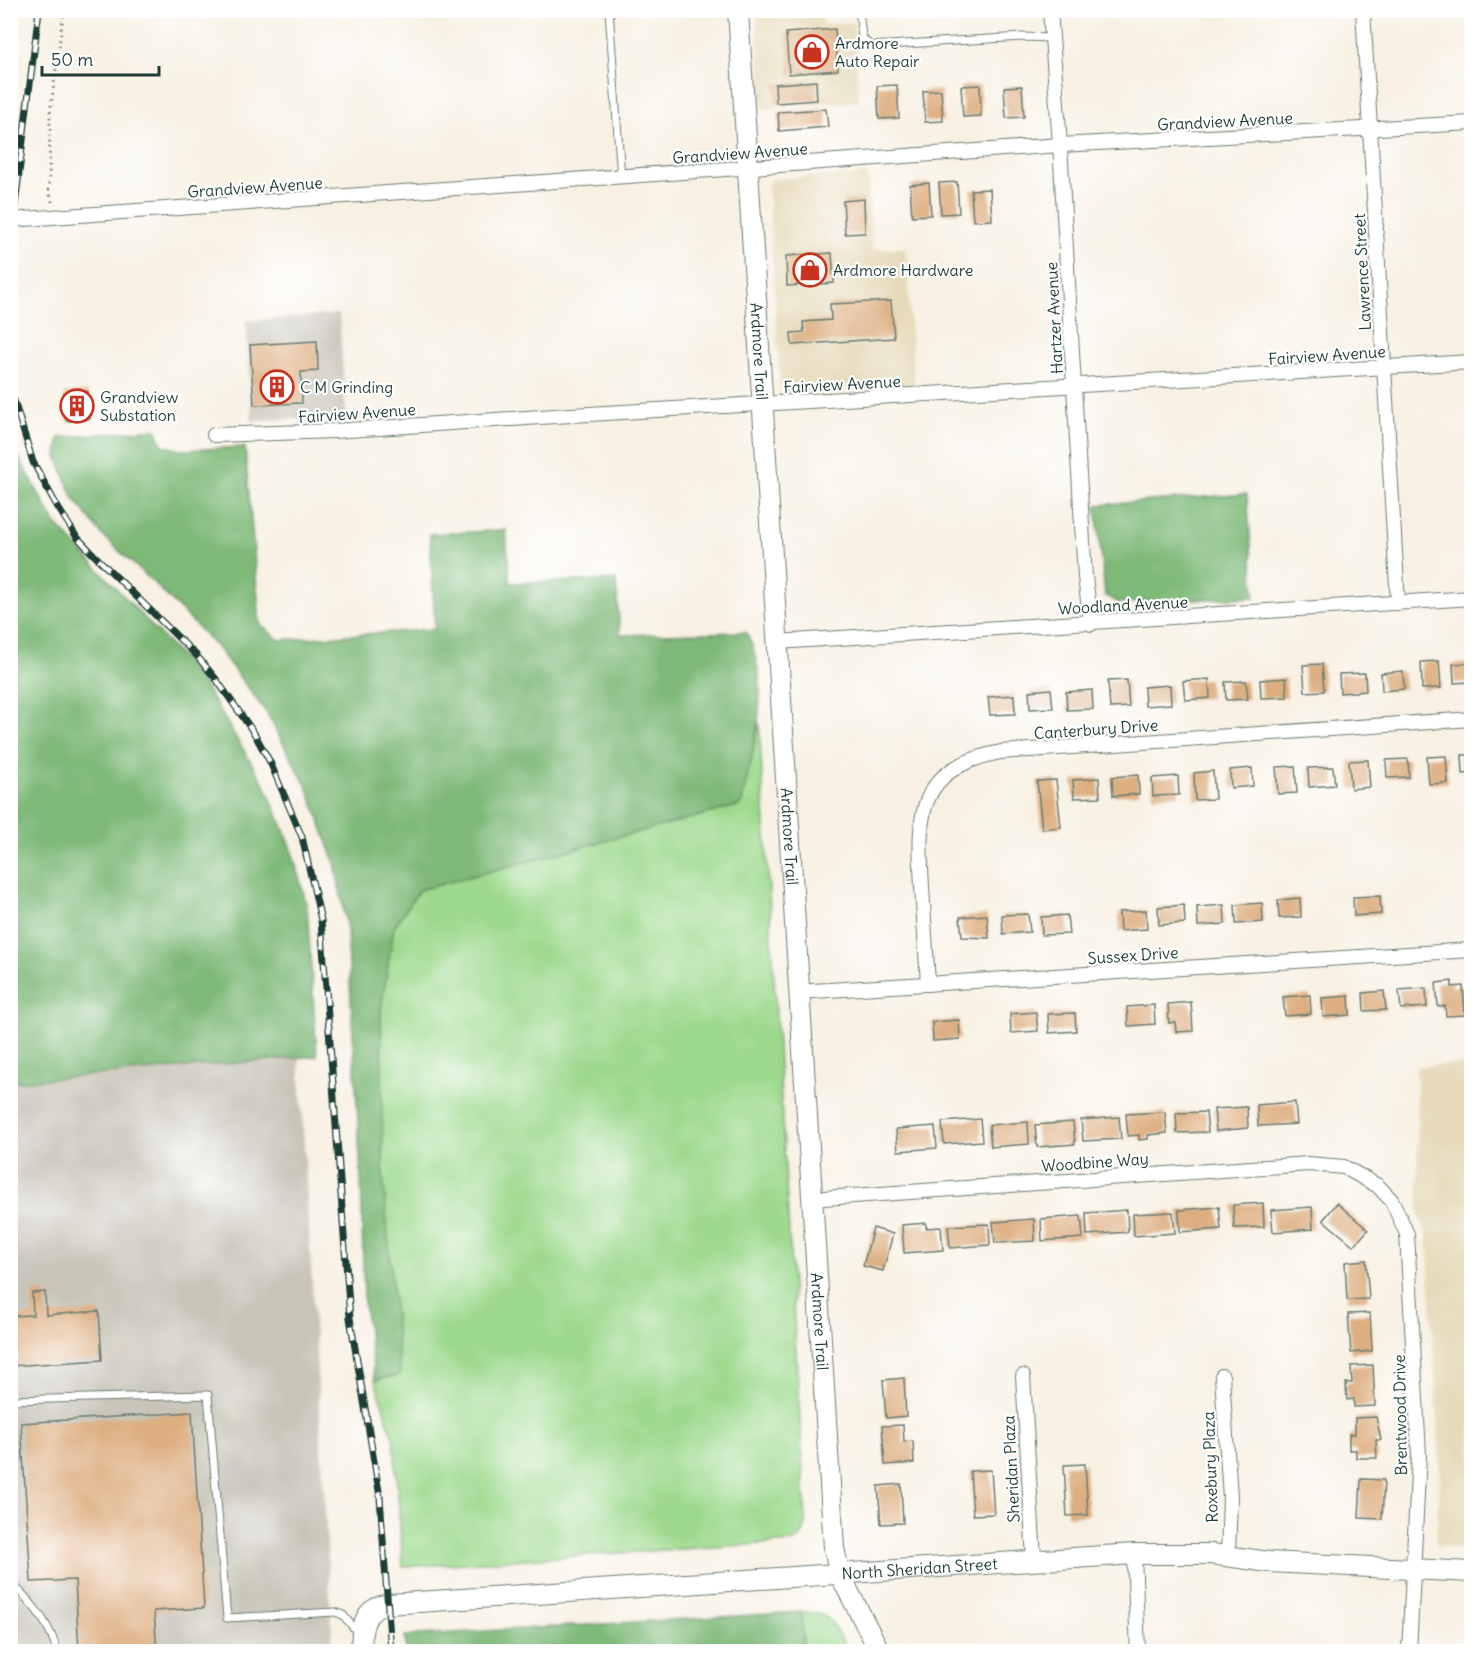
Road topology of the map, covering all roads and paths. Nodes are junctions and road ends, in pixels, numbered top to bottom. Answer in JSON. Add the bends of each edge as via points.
{"nodes":[{"id":1,"x":16,"y":10,"type":"edge"},
{"id":2,"x":64,"y":10,"type":"edge"},
{"id":3,"x":609,"y":10,"type":"edge"},
{"id":4,"x":738,"y":10,"type":"edge"},
{"id":5,"x":859,"y":10,"type":"edge"},
{"id":6,"x":1050,"y":10,"type":"edge"},
{"id":7,"x":1363,"y":10,"type":"edge"},
{"id":8,"x":1052,"y":38,"type":"junction"},
{"id":9,"x":10,"y":63,"type":"edge"},
{"id":10,"x":1472,"y":123,"type":"edge"},
{"id":11,"x":1371,"y":130,"type":"junction"},
{"id":12,"x":1060,"y":145,"type":"junction"},
{"id":13,"x":748,"y":170,"type":"junction"},
{"id":14,"x":621,"y":178,"type":"junction"},
{"id":15,"x":59,"y":217,"type":"junction"},
{"id":16,"x":10,"y":220,"type":"edge"},
{"id":17,"x":1472,"y":362,"type":"edge"},
{"id":18,"x":1383,"y":368,"type":"junction"},
{"id":19,"x":1074,"y":387,"type":"junction"},
{"id":20,"x":761,"y":404,"type":"junction"},
{"id":21,"x":214,"y":435,"type":"dead end"},
{"id":22,"x":1472,"y":598,"type":"edge"},
{"id":23,"x":1398,"y":603,"type":"junction"},
{"id":24,"x":1091,"y":624,"type":"junction"},
{"id":25,"x":777,"y":642,"type":"junction"},
{"id":26,"x":1472,"y":719,"type":"edge"},
{"id":27,"x":1472,"y":950,"type":"edge"},
{"id":28,"x":927,"y":984,"type":"junction"},
{"id":29,"x":797,"y":992,"type":"junction"},
{"id":30,"x":1378,"y":1186,"type":"joint"},
{"id":31,"x":810,"y":1199,"type":"junction"},
{"id":32,"x":1023,"y":1376,"type":"dead end"},
{"id":33,"x":1222,"y":1376,"type":"dead end"},
{"id":34,"x":10,"y":1400,"type":"edge"},
{"id":35,"x":1134,"y":1554,"type":"junction"},
{"id":36,"x":1228,"y":1556,"type":"junction"},
{"id":37,"x":1034,"y":1560,"type":"junction"},
{"id":38,"x":1414,"y":1570,"type":"junction"},
{"id":39,"x":1472,"y":1572,"type":"edge"},
{"id":40,"x":840,"y":1575,"type":"junction"},
{"id":41,"x":10,"y":1582,"type":"edge"},
{"id":42,"x":361,"y":1644,"type":"edge"},
{"id":43,"x":57,"y":1652,"type":"edge"},
{"id":44,"x":880,"y":1652,"type":"edge"},
{"id":45,"x":1138,"y":1652,"type":"edge"},
{"id":46,"x":1409,"y":1652,"type":"edge"}],
"edges":[{"from":1,"to":9,"type":"path"},
{"from":2,"to":15,"type":"path","via":[[50,113],[49,190]]},
{"from":3,"to":14,"type":"lane"},
{"from":4,"to":13,"type":"street","name":"Ardmore Trail"},
{"from":5,"to":8,"type":"lane","via":[[862,38],[870,46]]},
{"from":6,"to":8,"type":"street","name":"Hartzer Avenue"},
{"from":7,"to":11,"type":"street","name":"Lawrence Street"},
{"from":8,"to":12,"type":"street","name":"Hartzer Avenue"},
{"from":10,"to":11,"type":"street","name":"Grandview Avenue"},
{"from":11,"to":12,"type":"street","name":"Grandview Avenue"},
{"from":11,"to":18,"type":"street","name":"Lawrence Street"},
{"from":12,"to":13,"type":"street","name":"Grandview Avenue"},
{"from":12,"to":19,"type":"street","name":"Hartzer Avenue"},
{"from":13,"to":14,"type":"street","name":"Grandview Avenue"},
{"from":13,"to":20,"type":"street","name":"Ardmore Trail"},
{"from":14,"to":15,"type":"street","name":"Grandview Avenue"},
{"from":15,"to":16,"type":"street","name":"Grandview Avenue"},
{"from":17,"to":18,"type":"street","name":"Fairview Avenue"},
{"from":18,"to":19,"type":"street","name":"Fairview Avenue"},
{"from":18,"to":23,"type":"street","name":"Lawrence Street"},
{"from":19,"to":20,"type":"street","name":"Fairview Avenue"},
{"from":19,"to":24,"type":"street","name":"Hartzer Avenue"},
{"from":20,"to":21,"type":"street","name":"Fairview Avenue","via":[[293,434]]},
{"from":20,"to":25,"type":"street","name":"Ardmore Trail"},
{"from":22,"to":23,"type":"street","name":"Woodland Avenue"},
{"from":23,"to":24,"type":"street","name":"Woodland Avenue"},
{"from":24,"to":25,"type":"street","name":"Woodland Avenue"},
{"from":25,"to":29,"type":"street","name":"Ardmore Trail"},
{"from":26,"to":28,"type":"street","name":"Canterbury Drive","via":[[1000,752],[963,764],[935,786],[920,819]]},
{"from":27,"to":28,"type":"street","name":"Sussex Drive"},
{"from":28,"to":29,"type":"street","name":"Sussex Drive"},
{"from":29,"to":31,"type":"street","name":"Ardmore Trail"},
{"from":30,"to":31,"type":"street","name":"Woodbine Way","via":[[1344,1167],[1308,1164]]},
{"from":30,"to":38,"type":"street","name":"Brentwood Drive","via":[[1402,1219],[1410,1253],[1419,1455]]},
{"from":31,"to":40,"type":"street","name":"Ardmore Trail","via":[[828,1477]]},
{"from":32,"to":37,"type":"street","name":"Sheridan Plaza"},
{"from":33,"to":36,"type":"street","name":"Roxebury Plaza","via":[[1230,1497]]},
{"from":34,"to":42,"type":"lane","via":[[208,1395],[227,1618],[335,1611],[343,1615]]},
{"from":35,"to":36,"type":"street","name":"North Sheridan Street"},
{"from":35,"to":37,"type":"street","name":"North Sheridan Street"},
{"from":35,"to":45,"type":"street"},
{"from":36,"to":38,"type":"street","name":"North Sheridan Street"},
{"from":37,"to":40,"type":"street","name":"North Sheridan Street"},
{"from":38,"to":39,"type":"street","name":"North Sheridan Street"},
{"from":38,"to":46,"type":"street","name":"Brentwood Drive"},
{"from":40,"to":42,"type":"street","name":"North Sheridan Street","via":[[388,1604],[365,1618]]},
{"from":40,"to":44,"type":"street","name":"Ardmore Trail"},
{"from":41,"to":43,"type":"lane","via":[[36,1609],[54,1637]]}]}
